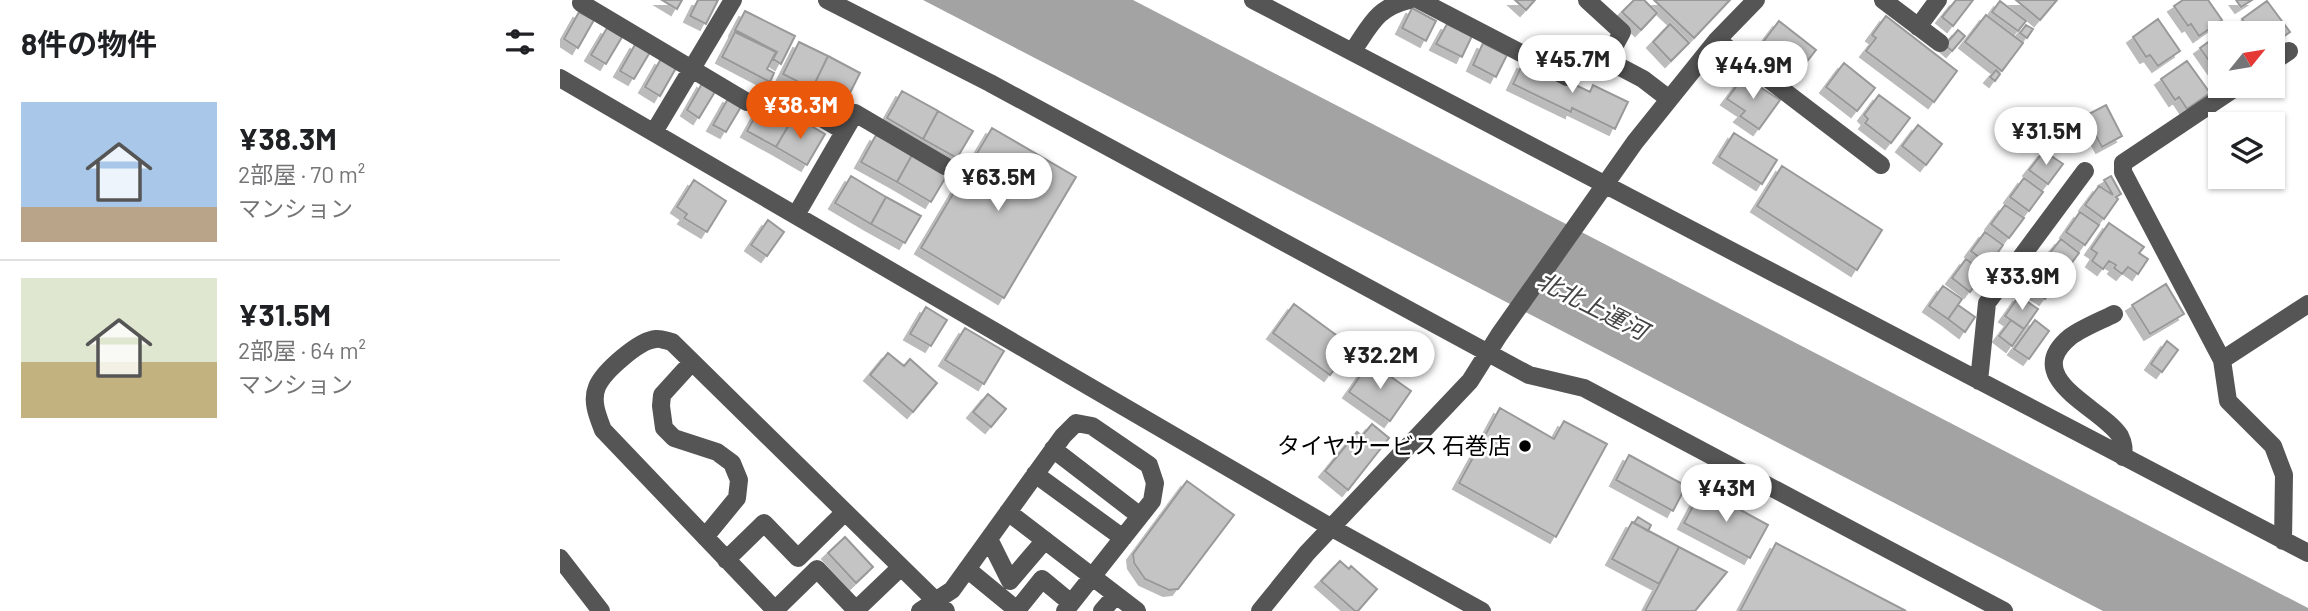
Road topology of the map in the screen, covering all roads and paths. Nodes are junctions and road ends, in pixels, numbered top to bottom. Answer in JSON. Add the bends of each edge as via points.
{"nodes":[{"id":1,"x":733,"y":0,"type":"edge"},
{"id":2,"x":827,"y":0,"type":"edge"},
{"id":3,"x":1253,"y":0,"type":"edge"},
{"id":4,"x":1409,"y":0,"type":"edge"},
{"id":5,"x":1419,"y":0,"type":"edge"},
{"id":6,"x":1587,"y":0,"type":"edge"},
{"id":7,"x":1756,"y":0,"type":"edge"},
{"id":8,"x":1883,"y":0,"type":"edge"},
{"id":9,"x":1938,"y":0,"type":"edge"},
{"id":10,"x":581,"y":3,"type":"dead end"},
{"id":11,"x":1918,"y":27,"type":"junction"},
{"id":12,"x":1717,"y":40,"type":"junction"},
{"id":13,"x":1940,"y":43,"type":"dead end"},
{"id":14,"x":2290,"y":51,"type":"dead end"},
{"id":15,"x":1352,"y":52,"type":"junction"},
{"id":16,"x":2286,"y":54,"type":"edge"},
{"id":17,"x":1607,"y":60,"type":"junction"},
{"id":18,"x":692,"y":69,"type":"junction"},
{"id":19,"x":560,"y":78,"type":"edge"},
{"id":20,"x":773,"y":90,"type":"dead end"},
{"id":21,"x":2220,"y":98,"type":"edge"},
{"id":22,"x":1669,"y":99,"type":"junction"},
{"id":23,"x":747,"y":102,"type":"dead end"},
{"id":24,"x":845,"y":131,"type":"junction"},
{"id":25,"x":654,"y":132,"type":"junction"},
{"id":26,"x":1881,"y":165,"type":"dead end"},
{"id":27,"x":945,"y":166,"type":"dead end"},
{"id":28,"x":2085,"y":171,"type":"dead end"},
{"id":29,"x":1606,"y":184,"type":"junction"},
{"id":30,"x":796,"y":215,"type":"junction"},
{"id":31,"x":2308,"y":304,"type":"edge"},
{"id":32,"x":2114,"y":314,"type":"dead end"},
{"id":33,"x":1488,"y":353,"type":"junction"},
{"id":34,"x":2222,"y":360,"type":"junction"},
{"id":35,"x":692,"y":362,"type":"junction"},
{"id":36,"x":1979,"y":381,"type":"junction"},
{"id":37,"x":1053,"y":449,"type":"junction"},
{"id":38,"x":2123,"y":457,"type":"junction"},
{"id":39,"x":1035,"y":474,"type":"junction"},
{"id":40,"x":845,"y":512,"type":"junction"},
{"id":41,"x":1009,"y":512,"type":"junction"},
{"id":42,"x":1140,"y":516,"type":"junction"},
{"id":43,"x":1332,"y":528,"type":"junction"},
{"id":44,"x":705,"y":537,"type":"junction"},
{"id":45,"x":1123,"y":538,"type":"junction"},
{"id":46,"x":989,"y":539,"type":"junction"},
{"id":47,"x":1045,"y":540,"type":"junction"},
{"id":48,"x":2283,"y":541,"type":"junction"},
{"id":49,"x":2308,"y":553,"type":"edge"},
{"id":50,"x":560,"y":558,"type":"edge"},
{"id":51,"x":726,"y":560,"type":"junction"},
{"id":52,"x":901,"y":567,"type":"junction"},
{"id":53,"x":967,"y":569,"type":"junction"},
{"id":54,"x":1092,"y":576,"type":"junction"},
{"id":55,"x":1116,"y":595,"type":"junction"},
{"id":56,"x":941,"y":606,"type":"edge"},
{"id":57,"x":1068,"y":607,"type":"edge"},
{"id":58,"x":775,"y":610,"type":"edge"},
{"id":59,"x":601,"y":611,"type":"edge"},
{"id":60,"x":920,"y":611,"type":"edge"},
{"id":61,"x":1102,"y":611,"type":"edge"},
{"id":62,"x":1137,"y":611,"type":"edge"},
{"id":63,"x":1260,"y":611,"type":"edge"},
{"id":64,"x":1482,"y":611,"type":"edge"},
{"id":65,"x":2004,"y":611,"type":"edge"}],
"edges":[{"from":1,"to":18,"type":"street"},
{"from":2,"to":33,"type":"street","via":[[990,83]]},
{"from":3,"to":15,"type":"street"},
{"from":4,"to":15,"type":"street","via":[[1389,5]]},
{"from":5,"to":17,"type":"street","via":[[1567,77]]},
{"from":6,"to":17,"type":"street","via":[[1622,33]]},
{"from":7,"to":12,"type":"street"},
{"from":8,"to":11,"type":"street"},
{"from":9,"to":11,"type":"street"},
{"from":10,"to":18,"type":"street"},
{"from":11,"to":13,"type":"street"},
{"from":12,"to":22,"type":"street"},
{"from":12,"to":26,"type":"street"},
{"from":14,"to":16,"type":"street"},
{"from":15,"to":29,"type":"street"},
{"from":17,"to":22,"type":"street"},
{"from":18,"to":23,"type":"street"},
{"from":18,"to":25,"type":"street"},
{"from":19,"to":25,"type":"street"},
{"from":20,"to":24,"type":"street"},
{"from":21,"to":34,"type":"street","via":[[2123,163],[2123,172]]},
{"from":22,"to":29,"type":"street"},
{"from":24,"to":27,"type":"street","via":[[855,113]]},
{"from":24,"to":30,"type":"street"},
{"from":25,"to":30,"type":"street"},
{"from":28,"to":36,"type":"street","via":[[1987,303]]},
{"from":29,"to":33,"type":"street"},
{"from":29,"to":36,"type":"street"},
{"from":30,"to":43,"type":"street"},
{"from":31,"to":34,"type":"street"},
{"from":32,"to":38,"type":"street","via":[[2070,337],[2057,351],[2054,366],[2063,387],[2118,433]]},
{"from":33,"to":43,"type":"street","via":[[1470,381]]},
{"from":33,"to":65,"type":"street","via":[[1529,374],[1584,388]]},
{"from":34,"to":48,"type":"street","via":[[2228,401],[2273,446],[2284,475]]},
{"from":35,"to":40,"type":"street"},
{"from":35,"to":44,"type":"street","via":[[662,394],[664,428],[674,438],[717,452],[732,463],[739,480],[737,498]]},
{"from":35,"to":44,"type":"street","via":[[672,342],[656,339],[640,344],[623,356],[597,387],[595,408],[603,430]]},
{"from":36,"to":38,"type":"street"},
{"from":37,"to":39,"type":"street"},
{"from":37,"to":42,"type":"street"},
{"from":37,"to":42,"type":"street","via":[[1076,424],[1092,426],[1149,465],[1155,483],[1152,501]]},
{"from":38,"to":48,"type":"street"},
{"from":39,"to":41,"type":"street"},
{"from":39,"to":45,"type":"street"},
{"from":40,"to":51,"type":"street","via":[[798,558],[764,523]]},
{"from":40,"to":52,"type":"street"},
{"from":41,"to":46,"type":"street"},
{"from":41,"to":47,"type":"street"},
{"from":42,"to":45,"type":"street"},
{"from":43,"to":63,"type":"street"},
{"from":43,"to":64,"type":"street"},
{"from":44,"to":51,"type":"street"},
{"from":45,"to":54,"type":"street"},
{"from":46,"to":47,"type":"street","via":[[1010,581]]},
{"from":46,"to":53,"type":"street"},
{"from":47,"to":54,"type":"street"},
{"from":48,"to":49,"type":"street"},
{"from":50,"to":59,"type":"street"},
{"from":51,"to":58,"type":"street"},
{"from":52,"to":56,"type":"street"},
{"from":52,"to":58,"type":"street","via":[[856,610],[817,569]]},
{"from":53,"to":56,"type":"street"},
{"from":53,"to":57,"type":"street","via":[[1017,610],[1042,579]]},
{"from":54,"to":55,"type":"street"},
{"from":54,"to":57,"type":"street"},
{"from":55,"to":61,"type":"street"},
{"from":55,"to":62,"type":"street"},
{"from":56,"to":60,"type":"street"}]}
